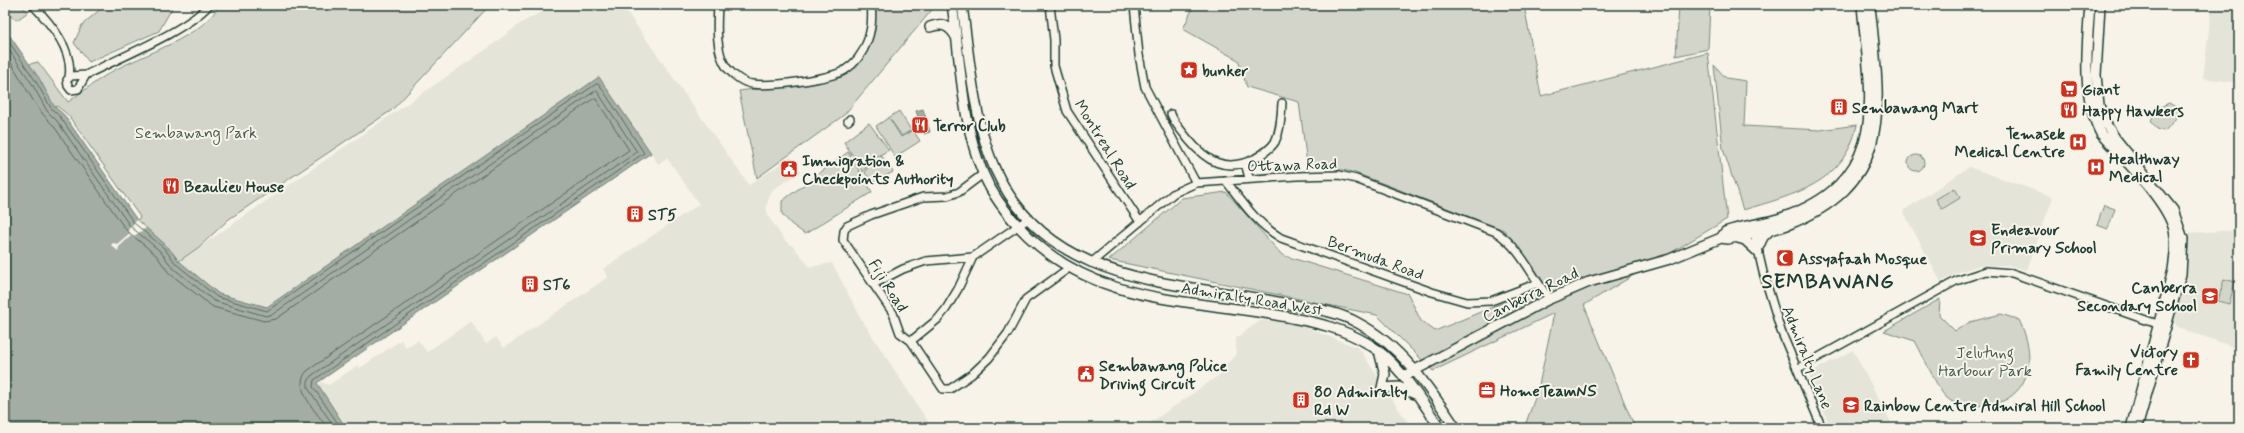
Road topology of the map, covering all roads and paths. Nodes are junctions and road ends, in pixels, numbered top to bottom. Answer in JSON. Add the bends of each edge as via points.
{"nodes":[{"id":1,"x":33,"y":5,"type":"edge"},
{"id":2,"x":209,"y":5,"type":"edge"},
{"id":3,"x":718,"y":5,"type":"edge"},
{"id":4,"x":871,"y":5,"type":"edge"},
{"id":5,"x":952,"y":5,"type":"edge"},
{"id":6,"x":962,"y":5,"type":"edge"},
{"id":7,"x":1050,"y":5,"type":"edge"},
{"id":8,"x":1134,"y":5,"type":"edge"},
{"id":9,"x":1862,"y":5,"type":"edge"},
{"id":10,"x":1870,"y":5,"type":"edge"},
{"id":11,"x":2090,"y":5,"type":"edge"},
{"id":12,"x":2100,"y":5,"type":"edge"},
{"id":13,"x":930,"y":27,"type":"dead end"},
{"id":14,"x":958,"y":40,"type":"junction"},
{"id":15,"x":86,"y":74,"type":"junction"},
{"id":16,"x":77,"y":76,"type":"junction"},
{"id":17,"x":69,"y":77,"type":"junction"},
{"id":18,"x":81,"y":86,"type":"junction"},
{"id":19,"x":1282,"y":103,"type":"dead end"},
{"id":20,"x":1171,"y":114,"type":"dead end"},
{"id":21,"x":1171,"y":135,"type":"junction"},
{"id":22,"x":1184,"y":135,"type":"junction"},
{"id":23,"x":1245,"y":163,"type":"junction"},
{"id":24,"x":983,"y":174,"type":"junction"},
{"id":25,"x":1249,"y":178,"type":"junction"},
{"id":26,"x":1226,"y":181,"type":"junction"},
{"id":27,"x":1196,"y":183,"type":"junction"},
{"id":28,"x":1028,"y":219,"type":"junction"},
{"id":29,"x":1140,"y":222,"type":"junction"},
{"id":30,"x":1018,"y":226,"type":"junction"},
{"id":31,"x":1753,"y":229,"type":"junction"},
{"id":32,"x":1771,"y":229,"type":"junction"},
{"id":33,"x":1721,"y":238,"type":"junction"},
{"id":34,"x":1734,"y":238,"type":"junction"},
{"id":35,"x":1758,"y":251,"type":"junction"},
{"id":36,"x":973,"y":257,"type":"junction"},
{"id":37,"x":1091,"y":263,"type":"junction"},
{"id":38,"x":1069,"y":268,"type":"junction"},
{"id":39,"x":1166,"y":282,"type":"junction"},
{"id":40,"x":1538,"y":283,"type":"junction"},
{"id":41,"x":874,"y":284,"type":"junction"},
{"id":42,"x":1180,"y":284,"type":"junction"},
{"id":43,"x":1232,"y":293,"type":"junction"},
{"id":44,"x":1163,"y":298,"type":"junction"},
{"id":45,"x":1550,"y":298,"type":"junction"},
{"id":46,"x":1177,"y":300,"type":"junction"},
{"id":47,"x":1244,"y":309,"type":"junction"},
{"id":48,"x":2161,"y":325,"type":"junction"},
{"id":49,"x":911,"y":341,"type":"junction"},
{"id":50,"x":1379,"y":354,"type":"junction"},
{"id":51,"x":1435,"y":359,"type":"junction"},
{"id":52,"x":1797,"y":369,"type":"junction"},
{"id":53,"x":1416,"y":370,"type":"junction"},
{"id":54,"x":1404,"y":376,"type":"junction"},
{"id":55,"x":1429,"y":388,"type":"junction"},
{"id":56,"x":1418,"y":396,"type":"junction"},
{"id":57,"x":1440,"y":428,"type":"edge"},
{"id":58,"x":1456,"y":428,"type":"edge"},
{"id":59,"x":1822,"y":428,"type":"edge"},
{"id":60,"x":2131,"y":428,"type":"edge"},
{"id":61,"x":2137,"y":428,"type":"edge"}],
"edges":[{"from":1,"to":17,"type":"street","via":[[56,33],[71,66]]},
{"from":2,"to":15,"type":"street","via":[[192,21]]},
{"from":3,"to":4,"type":"street","via":[[719,44],[727,68],[745,82],[760,85],[822,78],[845,70],[867,42],[871,30]]},
{"from":5,"to":14,"type":"main road","name":"Admiralty Road West"},
{"from":6,"to":28,"type":"main road","name":"Admiralty Road West","via":[[984,141],[995,169]]},
{"from":7,"to":29,"type":"street","name":"Montreal Road","via":[[1054,66],[1067,111]]},
{"from":8,"to":21,"type":"street","via":[[1140,66],[1145,87]]},
{"from":9,"to":31,"type":"main road","name":"Canberra Road","via":[[1871,111],[1866,140],[1854,169],[1826,197]]},
{"from":10,"to":32,"type":"main road","name":"Canberra Road","via":[[1878,106],[1875,132],[1868,154],[1856,177],[1832,202]]},
{"from":11,"to":48,"type":"main road","via":[[2087,75],[2095,122],[2101,134],[2167,213],[2174,231],[2176,253]]},
{"from":12,"to":48,"type":"main road","via":[[2096,75],[2099,105],[2104,120],[2115,138],[2173,210],[2183,239],[2181,274]]},
{"from":13,"to":14,"type":"main road","via":[[944,25],[952,30]]},
{"from":14,"to":24,"type":"main road","name":"Admiralty Road West","via":[[973,144]]},
{"from":15,"to":16,"type":"street"},
{"from":15,"to":18,"type":"street"},
{"from":16,"to":17,"type":"street"},
{"from":16,"to":18,"type":"street"},
{"from":17,"to":18,"type":"street","via":[[67,83],[70,89],[76,90]]},
{"from":19,"to":23,"type":"street","via":[[1274,142],[1260,156]]},
{"from":20,"to":22,"type":"street"},
{"from":21,"to":22,"type":"street"},
{"from":21,"to":27,"type":"street"},
{"from":22,"to":23,"type":"street","via":[[1209,160],[1226,166]]},
{"from":23,"to":25,"type":"street"},
{"from":24,"to":30,"type":"main road","name":"Admiralty Road West"},
{"from":24,"to":41,"type":"street","name":"Fiji Road","via":[[959,192],[947,196],[923,197],[848,226],[844,231],[843,240]]},
{"from":25,"to":26,"type":"street","name":"Ottawa Road"},
{"from":25,"to":40,"type":"street","name":"Ottawa Road","via":[[1339,175],[1356,179],[1496,232],[1518,250]]},
{"from":26,"to":27,"type":"street","name":"Ottawa Road"},
{"from":26,"to":40,"type":"street","name":"Bermuda Road","via":[[1257,220],[1281,238],[1432,292],[1467,302],[1482,302]]},
{"from":27,"to":29,"type":"street","name":"Ottawa Road","via":[[1174,193]]},
{"from":28,"to":30,"type":"street"},
{"from":28,"to":37,"type":"main road","name":"Admiralty Road West","via":[[1048,238]]},
{"from":29,"to":37,"type":"street","name":"Ottawa Road"},
{"from":30,"to":36,"type":"street"},
{"from":30,"to":38,"type":"main road","name":"Admiralty Road West","via":[[1040,248]]},
{"from":31,"to":32,"type":"main road","name":"Canberra Road"},
{"from":31,"to":33,"type":"main road","name":"Canberra Road","via":[[1725,232]]},
{"from":31,"to":34,"type":"main road","name":"Canberra Road"},
{"from":31,"to":35,"type":"street","name":"Admiralty Lane"},
{"from":32,"to":35,"type":"main road","via":[[1763,237]]},
{"from":33,"to":34,"type":"main road","name":"Canberra Road"},
{"from":33,"to":45,"type":"main road","name":"Canberra Road","via":[[1670,259],[1589,282]]},
{"from":34,"to":35,"type":"main road","via":[[1745,240]]},
{"from":35,"to":52,"type":"street","name":"Admiralty Lane","via":[[1772,302]]},
{"from":36,"to":41,"type":"street","via":[[926,261]]},
{"from":36,"to":49,"type":"street","via":[[946,309]]},
{"from":37,"to":39,"type":"main road","name":"Admiralty Road West","via":[[1113,271]]},
{"from":38,"to":44,"type":"main road","name":"Admiralty Road West","via":[[1114,288]]},
{"from":38,"to":49,"type":"street","name":"Fiji Road","via":[[1026,299],[1008,333],[988,358],[972,374],[950,389],[945,390]]},
{"from":39,"to":42,"type":"main road","name":"Admiralty Road West"},
{"from":39,"to":44,"type":"main road","via":[[1169,289]]},
{"from":40,"to":45,"type":"street","name":"Ottawa Road"},
{"from":41,"to":49,"type":"street","name":"Fiji Road","via":[[893,313],[900,333]]},
{"from":42,"to":43,"type":"main road","name":"Admiralty Road West"},
{"from":42,"to":46,"type":"main road","via":[[1175,292]]},
{"from":43,"to":47,"type":"main road","via":[[1243,300]]},
{"from":43,"to":53,"type":"main road","name":"Admiralty Road West","via":[[1349,318],[1377,334]]},
{"from":44,"to":46,"type":"main road","name":"Admiralty Road West"},
{"from":45,"to":51,"type":"main road","name":"Canberra Road"},
{"from":46,"to":47,"type":"main road","name":"Admiralty Road West"},
{"from":47,"to":50,"type":"main road","name":"Admiralty Road West","via":[[1329,326],[1369,344]]},
{"from":48,"to":52,"type":"street","via":[[2012,273],[1986,271],[1956,281]]},
{"from":48,"to":60,"type":"main road"},
{"from":48,"to":61,"type":"main road"},
{"from":50,"to":54,"type":"main road","name":"Admiralty Road West"},
{"from":50,"to":56,"type":"main road","via":[[1385,374],[1382,388],[1399,387]]},
{"from":51,"to":53,"type":"main road","name":"Canberra Road"},
{"from":51,"to":55,"type":"main road","via":[[1427,374]]},
{"from":52,"to":59,"type":"street","name":"Admiralty Lane"},
{"from":53,"to":54,"type":"main road","name":"Canberra Road"},
{"from":53,"to":55,"type":"main road","name":"Admiralty Road West"},
{"from":54,"to":56,"type":"main road","name":"Admiralty Road West"},
{"from":55,"to":58,"type":"main road","name":"Admiralty Road West"},
{"from":56,"to":57,"type":"main road","name":"Admiralty Road West"}]}
